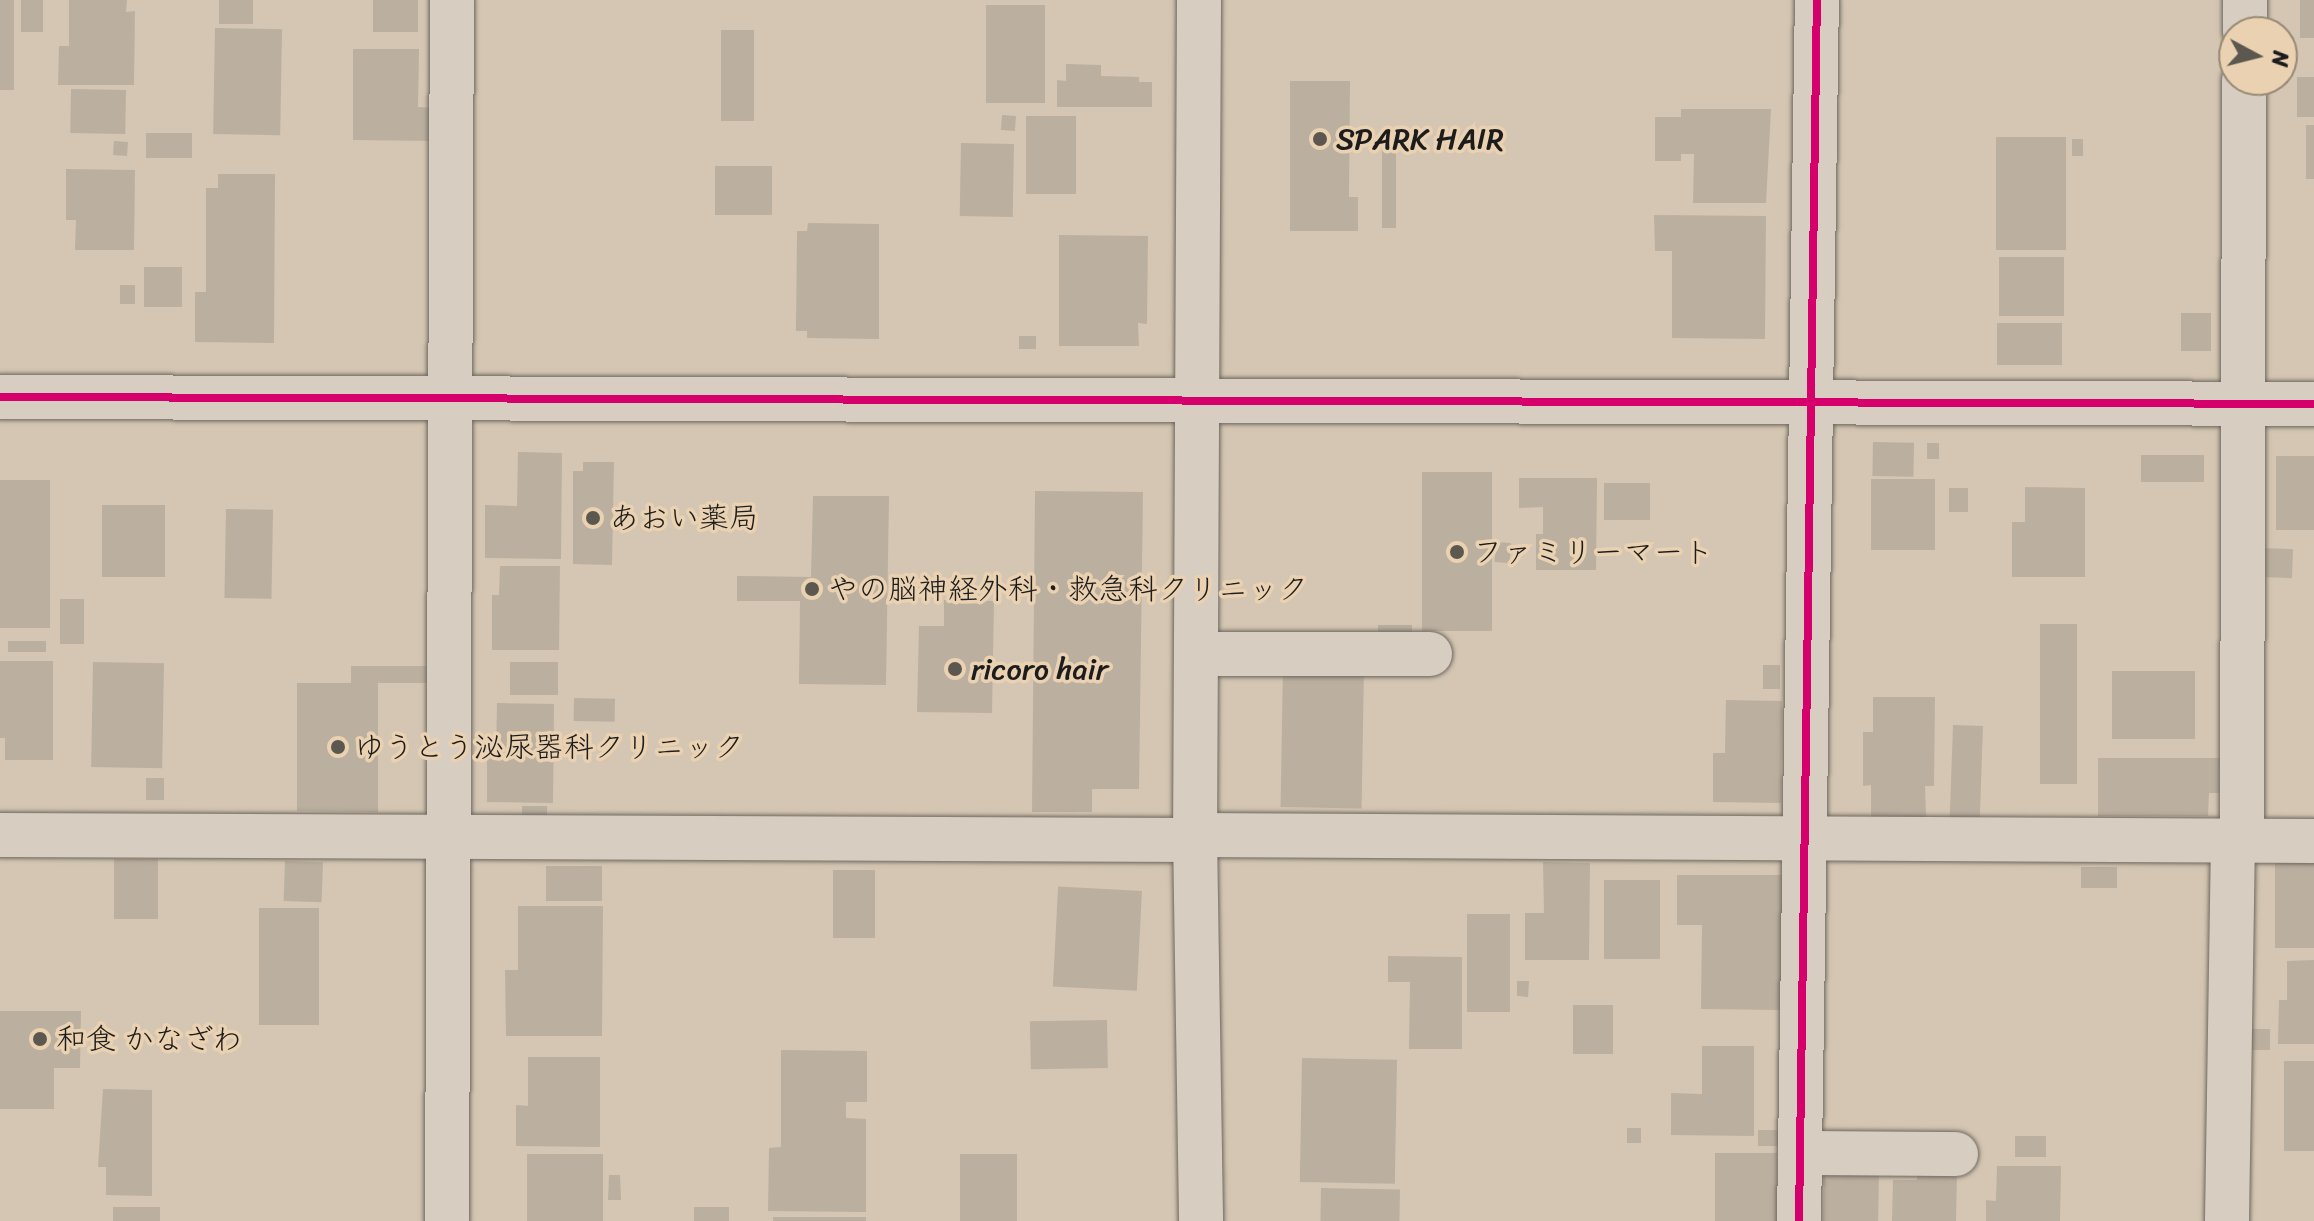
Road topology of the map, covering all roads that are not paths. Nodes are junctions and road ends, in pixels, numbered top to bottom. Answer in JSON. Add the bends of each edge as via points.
{"nodes":[{"id":1,"x":452,"y":0,"type":"edge"},
{"id":2,"x":1199,"y":0,"type":"edge"},
{"id":3,"x":1817,"y":0,"type":"edge"},
{"id":4,"x":2244,"y":96,"type":"edge"},
{"id":5,"x":0,"y":397,"type":"edge"},
{"id":6,"x":449,"y":399,"type":"junction"},
{"id":7,"x":1197,"y":402,"type":"junction"},
{"id":8,"x":2314,"y":404,"type":"edge"},
{"id":9,"x":1811,"y":405,"type":"junction"},
{"id":10,"x":2239,"y":407,"type":"junction"},
{"id":11,"x":1196,"y":654,"type":"junction"},
{"id":12,"x":1430,"y":654,"type":"dead end"},
{"id":13,"x":0,"y":835,"type":"edge"},
{"id":14,"x":448,"y":837,"type":"junction"},
{"id":15,"x":1195,"y":837,"type":"junction"},
{"id":16,"x":1804,"y":838,"type":"junction"},
{"id":17,"x":2237,"y":840,"type":"junction"},
{"id":18,"x":2314,"y":841,"type":"edge"},
{"id":19,"x":1800,"y":1153,"type":"junction"},
{"id":20,"x":1956,"y":1154,"type":"dead end"},
{"id":21,"x":447,"y":1221,"type":"edge"},
{"id":22,"x":1201,"y":1221,"type":"edge"},
{"id":23,"x":1799,"y":1221,"type":"edge"},
{"id":24,"x":2227,"y":1221,"type":"edge"}],
"edges":[{"from":1,"to":6,"type":"street"},
{"from":2,"to":7,"type":"street"},
{"from":3,"to":9,"type":"street"},
{"from":4,"to":10,"type":"street"},
{"from":5,"to":6,"type":"street"},
{"from":6,"to":7,"type":"street"},
{"from":6,"to":14,"type":"street"},
{"from":7,"to":9,"type":"street"},
{"from":7,"to":11,"type":"street"},
{"from":8,"to":10,"type":"street"},
{"from":9,"to":10,"type":"street"},
{"from":9,"to":16,"type":"street"},
{"from":10,"to":17,"type":"street"},
{"from":11,"to":12,"type":"street"},
{"from":11,"to":15,"type":"street"},
{"from":13,"to":14,"type":"street"},
{"from":14,"to":15,"type":"street"},
{"from":14,"to":21,"type":"street"},
{"from":15,"to":16,"type":"street"},
{"from":15,"to":22,"type":"street"},
{"from":16,"to":17,"type":"street"},
{"from":16,"to":19,"type":"street"},
{"from":17,"to":18,"type":"street"},
{"from":17,"to":24,"type":"street"},
{"from":19,"to":20,"type":"street"},
{"from":19,"to":23,"type":"street"}]}
